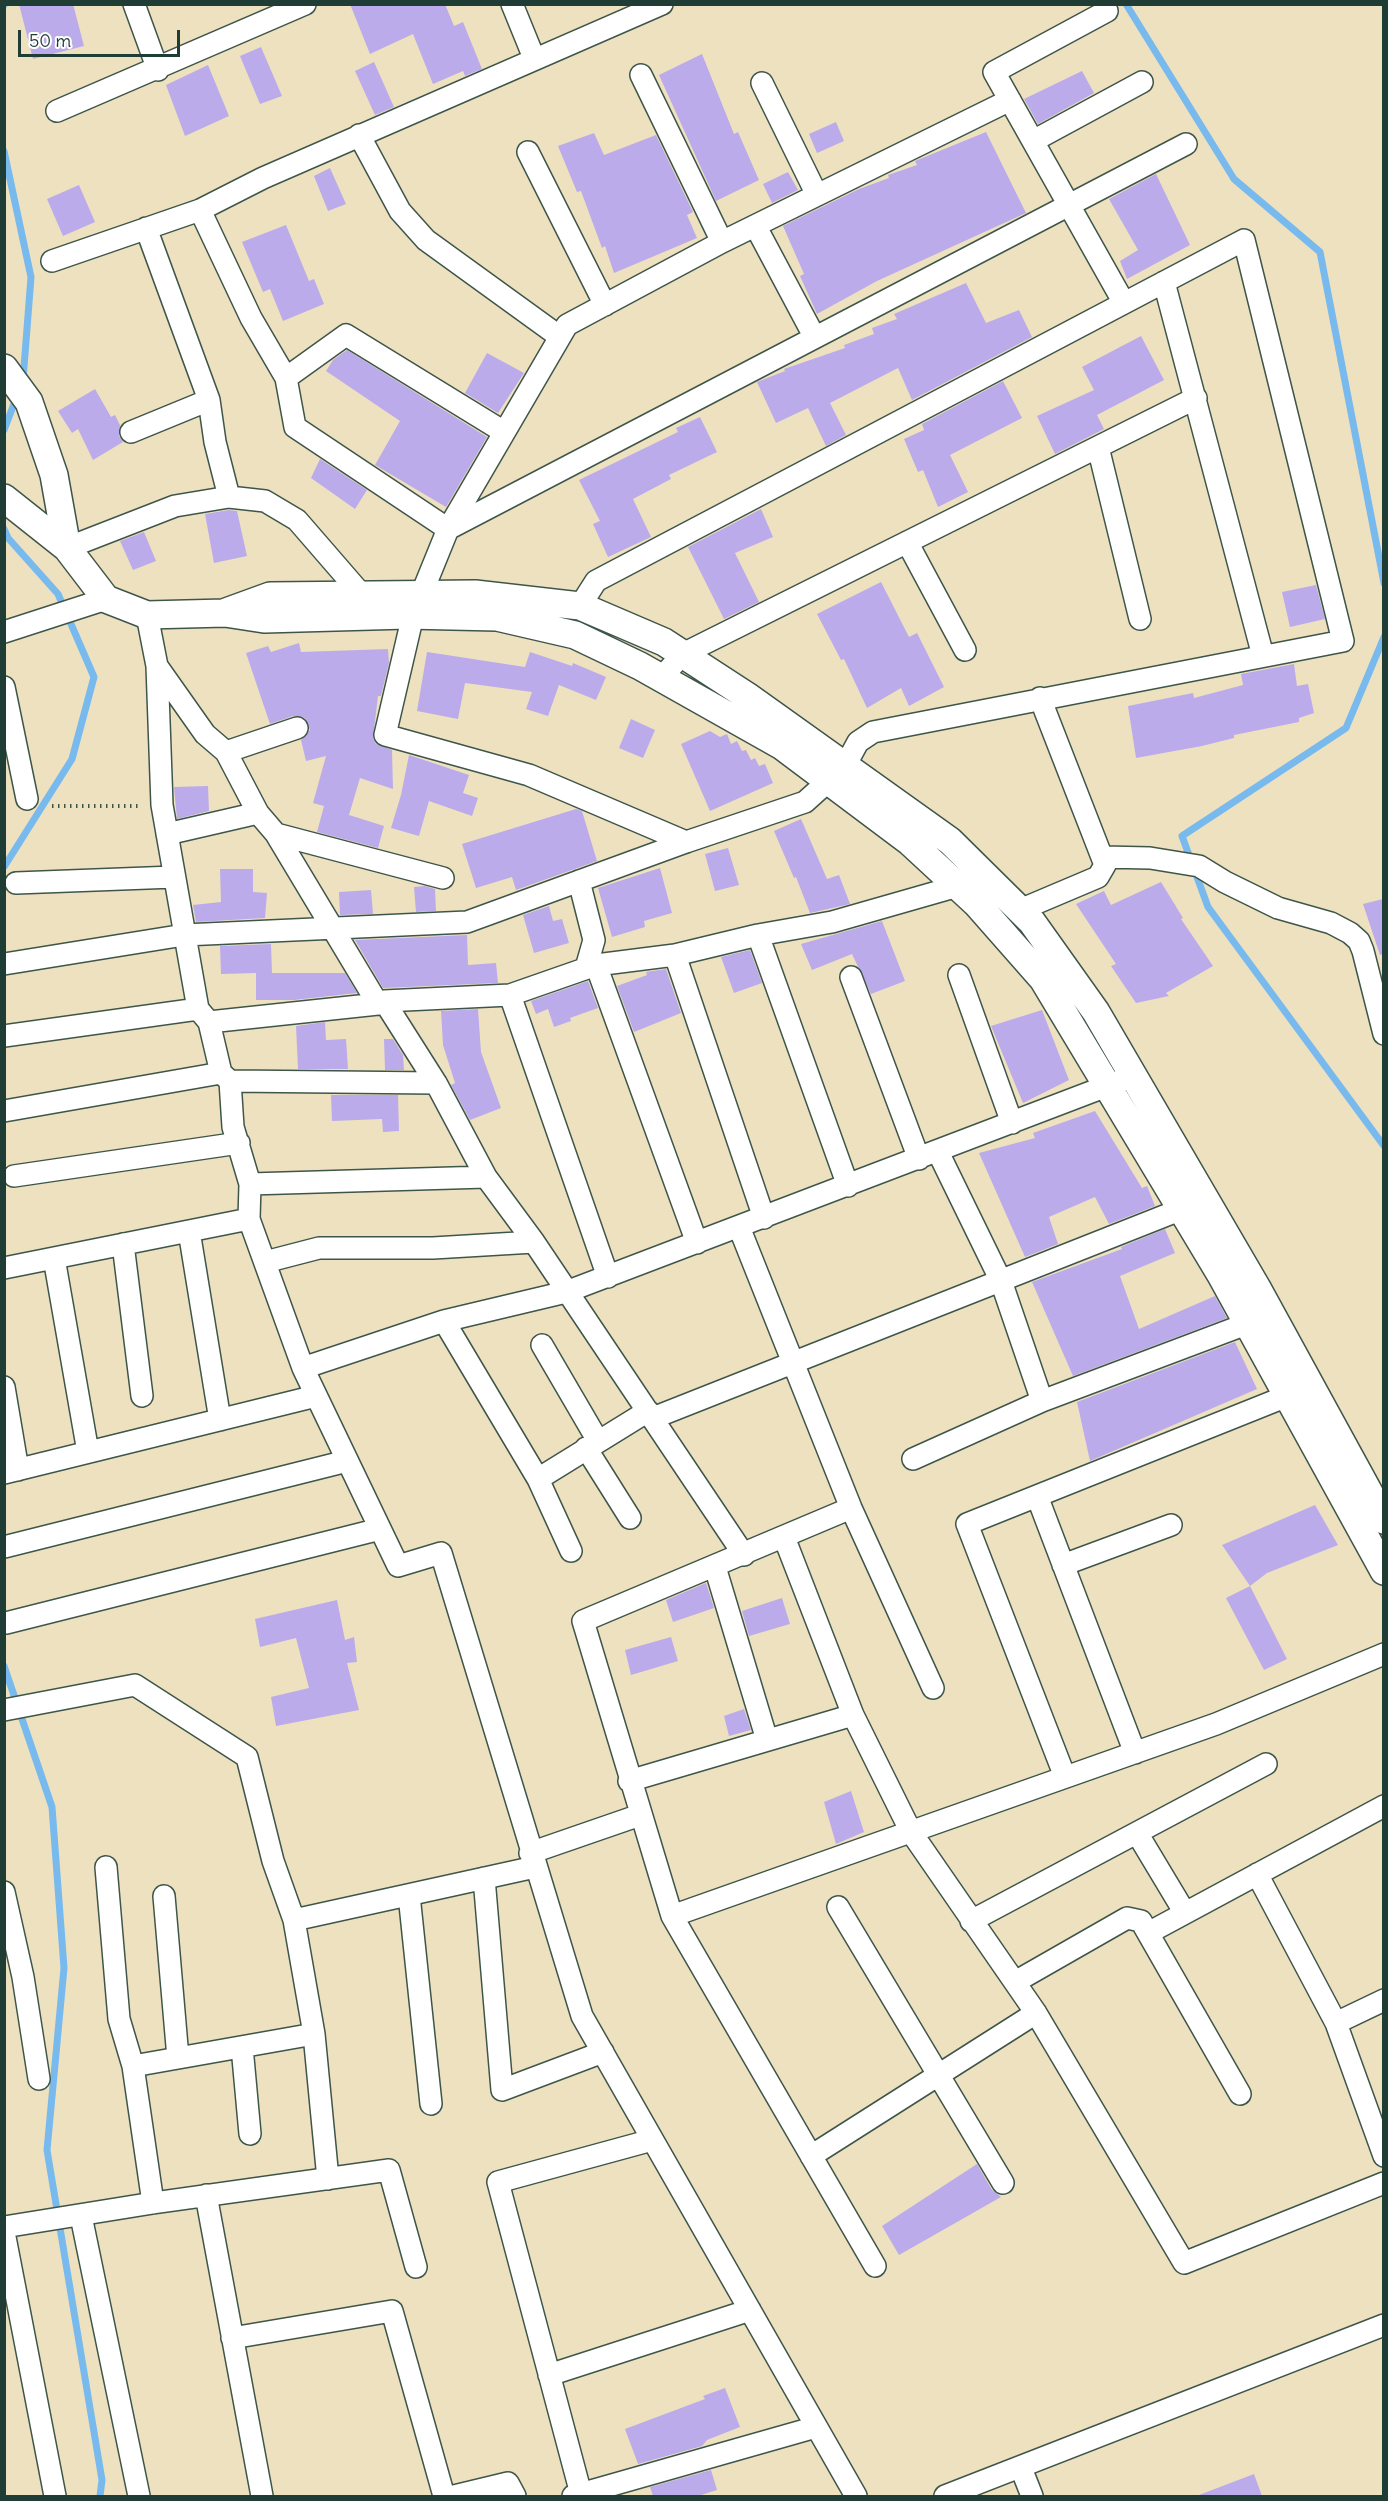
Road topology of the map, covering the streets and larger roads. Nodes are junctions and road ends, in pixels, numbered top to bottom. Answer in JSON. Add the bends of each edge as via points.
{"nodes":[{"id":1,"x":134,"y":4,"type":"edge"},
{"id":2,"x":305,"y":4,"type":"edge"},
{"id":3,"x":512,"y":4,"type":"edge"},
{"id":4,"x":662,"y":4,"type":"edge"},
{"id":5,"x":1107,"y":11,"type":"dead end"},
{"id":6,"x":534,"y":58,"type":"junction"},
{"id":7,"x":158,"y":70,"type":"junction"},
{"id":8,"x":641,"y":75,"type":"dead end"},
{"id":9,"x":1142,"y":82,"type":"dead end"},
{"id":10,"x":762,"y":83,"type":"dead end"},
{"id":11,"x":1010,"y":100,"type":"junction"},
{"id":12,"x":57,"y":111,"type":"dead end"},
{"id":13,"x":359,"y":135,"type":"junction"},
{"id":14,"x":1034,"y":141,"type":"junction"},
{"id":15,"x":1186,"y":144,"type":"dead end"},
{"id":16,"x":528,"y":152,"type":"dead end"},
{"id":17,"x":816,"y":195,"type":"junction"},
{"id":18,"x":1069,"y":204,"type":"junction"},
{"id":19,"x":200,"y":210,"type":"junction"},
{"id":20,"x":756,"y":227,"type":"junction"},
{"id":21,"x":146,"y":228,"type":"junction"},
{"id":22,"x":722,"y":242,"type":"junction"},
{"id":23,"x":52,"y":261,"type":"dead end"},
{"id":24,"x":1164,"y":282,"type":"junction"},
{"id":25,"x":1124,"y":303,"type":"junction"},
{"id":26,"x":605,"y":305,"type":"junction"},
{"id":27,"x":814,"y":336,"type":"junction"},
{"id":28,"x":560,"y":337,"type":"junction"},
{"id":29,"x":4,"y":368,"type":"edge"},
{"id":30,"x":285,"y":378,"type":"junction"},
{"id":31,"x":1196,"y":398,"type":"junction"},
{"id":32,"x":209,"y":400,"type":"junction"},
{"id":33,"x":131,"y":432,"type":"dead end"},
{"id":34,"x":504,"y":432,"type":"junction"},
{"id":35,"x":1098,"y":447,"type":"junction"},
{"id":36,"x":230,"y":497,"type":"junction"},
{"id":37,"x":6,"y":499,"type":"edge"},
{"id":38,"x":448,"y":529,"type":"junction"},
{"id":39,"x":907,"y":542,"type":"junction"},
{"id":40,"x":67,"y":548,"type":"junction"},
{"id":41,"x":362,"y":595,"type":"junction"},
{"id":42,"x":106,"y":599,"type":"junction"},
{"id":43,"x":417,"y":605,"type":"junction"},
{"id":44,"x":580,"y":606,"type":"junction"},
{"id":45,"x":225,"y":613,"type":"junction"},
{"id":46,"x":147,"y":615,"type":"junction"},
{"id":47,"x":1140,"y":620,"type":"dead end"},
{"id":48,"x":4,"y":632,"type":"edge"},
{"id":49,"x":965,"y":650,"type":"dead end"},
{"id":50,"x":683,"y":654,"type":"junction"},
{"id":51,"x":1263,"y":656,"type":"junction"},
{"id":52,"x":157,"y":666,"type":"junction"},
{"id":53,"x":661,"y":678,"type":"junction"},
{"id":54,"x":4,"y":687,"type":"edge"},
{"id":55,"x":1040,"y":698,"type":"junction"},
{"id":56,"x":297,"y":728,"type":"dead end"},
{"id":57,"x":226,"y":752,"type":"junction"},
{"id":58,"x":837,"y":774,"type":"junction"},
{"id":59,"x":27,"y":799,"type":"dead end"},
{"id":60,"x":258,"y":813,"type":"junction"},
{"id":61,"x":167,"y":834,"type":"junction"},
{"id":62,"x":276,"y":834,"type":"junction"},
{"id":63,"x":686,"y":842,"type":"junction"},
{"id":64,"x":1104,"y":857,"type":"junction"},
{"id":65,"x":174,"y":877,"type":"junction"},
{"id":66,"x":443,"y":878,"type":"dead end"},
{"id":67,"x":579,"y":881,"type":"junction"},
{"id":68,"x":16,"y":883,"type":"dead end"},
{"id":69,"x":958,"y":885,"type":"junction"},
{"id":70,"x":1020,"y":910,"type":"junction"},
{"id":71,"x":331,"y":929,"type":"junction"},
{"id":72,"x":184,"y":934,"type":"junction"},
{"id":73,"x":758,"y":934,"type":"junction"},
{"id":74,"x":675,"y":955,"type":"junction"},
{"id":75,"x":4,"y":964,"type":"edge"},
{"id":76,"x":596,"y":965,"type":"junction"},
{"id":77,"x":959,"y":975,"type":"dead end"},
{"id":78,"x":851,"y":977,"type":"dead end"},
{"id":79,"x":510,"y":995,"type":"junction"},
{"id":80,"x":381,"y":1002,"type":"junction"},
{"id":81,"x":203,"y":1015,"type":"junction"},
{"id":82,"x":1383,"y":1034,"type":"edge"},
{"id":83,"x":4,"y":1036,"type":"edge"},
{"id":84,"x":1133,"y":1076,"type":"junction"},
{"id":85,"x":226,"y":1077,"type":"junction"},
{"id":86,"x":436,"y":1083,"type":"junction"},
{"id":87,"x":1107,"y":1086,"type":"junction"},
{"id":88,"x":4,"y":1112,"type":"edge"},
{"id":89,"x":1012,"y":1123,"type":"junction"},
{"id":90,"x":239,"y":1143,"type":"junction"},
{"id":91,"x":928,"y":1156,"type":"junction"},
{"id":92,"x":14,"y":1176,"type":"dead end"},
{"id":93,"x":486,"y":1177,"type":"junction"},
{"id":94,"x":250,"y":1184,"type":"junction"},
{"id":95,"x":848,"y":1186,"type":"junction"},
{"id":96,"x":1182,"y":1209,"type":"junction"},
{"id":97,"x":764,"y":1218,"type":"junction"},
{"id":98,"x":249,"y":1219,"type":"junction"},
{"id":99,"x":739,"y":1227,"type":"junction"},
{"id":100,"x":189,"y":1231,"type":"junction"},
{"id":101,"x":534,"y":1242,"type":"junction"},
{"id":102,"x":697,"y":1243,"type":"junction"},
{"id":103,"x":123,"y":1244,"type":"junction"},
{"id":104,"x":54,"y":1258,"type":"junction"},
{"id":105,"x":265,"y":1262,"type":"junction"},
{"id":106,"x":4,"y":1268,"type":"edge"},
{"id":107,"x":608,"y":1277,"type":"junction"},
{"id":108,"x":1001,"y":1281,"type":"junction"},
{"id":109,"x":566,"y":1292,"type":"junction"},
{"id":110,"x":444,"y":1321,"type":"junction"},
{"id":111,"x":1249,"y":1323,"type":"junction"},
{"id":112,"x":542,"y":1345,"type":"dead end"},
{"id":113,"x":793,"y":1363,"type":"junction"},
{"id":114,"x":303,"y":1368,"type":"junction"},
{"id":115,"x":4,"y":1387,"type":"edge"},
{"id":116,"x":1299,"y":1391,"type":"junction"},
{"id":117,"x":142,"y":1396,"type":"dead end"},
{"id":118,"x":316,"y":1396,"type":"junction"},
{"id":119,"x":1042,"y":1401,"type":"junction"},
{"id":120,"x":650,"y":1415,"type":"junction"},
{"id":121,"x":220,"y":1420,"type":"junction"},
{"id":122,"x":592,"y":1445,"type":"junction"},
{"id":123,"x":88,"y":1452,"type":"junction"},
{"id":124,"x":913,"y":1459,"type":"dead end"},
{"id":125,"x":347,"y":1461,"type":"junction"},
{"id":126,"x":11,"y":1472,"type":"edge"},
{"id":127,"x":538,"y":1479,"type":"junction"},
{"id":128,"x":1037,"y":1496,"type":"junction"},
{"id":129,"x":851,"y":1508,"type":"junction"},
{"id":130,"x":630,"y":1518,"type":"dead end"},
{"id":131,"x":1383,"y":1520,"type":"edge"},
{"id":132,"x":1171,"y":1525,"type":"dead end"},
{"id":133,"x":380,"y":1529,"type":"junction"},
{"id":134,"x":784,"y":1538,"type":"junction"},
{"id":135,"x":4,"y":1547,"type":"edge"},
{"id":136,"x":571,"y":1551,"type":"dead end"},
{"id":137,"x":744,"y":1555,"type":"junction"},
{"id":138,"x":1063,"y":1565,"type":"junction"},
{"id":139,"x":715,"y":1567,"type":"junction"},
{"id":140,"x":1383,"y":1571,"type":"edge"},
{"id":141,"x":6,"y":1623,"type":"dead end"},
{"id":142,"x":1383,"y":1654,"type":"edge"},
{"id":143,"x":933,"y":1688,"type":"dead end"},
{"id":144,"x":14,"y":1708,"type":"edge"},
{"id":145,"x":853,"y":1715,"type":"junction"},
{"id":146,"x":767,"y":1740,"type":"junction"},
{"id":147,"x":1135,"y":1753,"type":"junction"},
{"id":148,"x":1266,"y":1764,"type":"dead end"},
{"id":149,"x":1065,"y":1777,"type":"junction"},
{"id":150,"x":629,"y":1780,"type":"junction"},
{"id":151,"x":1383,"y":1806,"type":"edge"},
{"id":152,"x":640,"y":1815,"type":"junction"},
{"id":153,"x":911,"y":1832,"type":"junction"},
{"id":154,"x":1137,"y":1833,"type":"junction"},
{"id":155,"x":533,"y":1860,"type":"junction"},
{"id":156,"x":106,"y":1867,"type":"dead end"},
{"id":157,"x":1257,"y":1875,"type":"junction"},
{"id":158,"x":484,"y":1878,"type":"junction"},
{"id":159,"x":4,"y":1892,"type":"edge"},
{"id":160,"x":409,"y":1895,"type":"junction"},
{"id":161,"x":164,"y":1896,"type":"dead end"},
{"id":162,"x":838,"y":1908,"type":"dead end"},
{"id":163,"x":1185,"y":1913,"type":"junction"},
{"id":164,"x":672,"y":1916,"type":"junction"},
{"id":165,"x":294,"y":1920,"type":"junction"},
{"id":166,"x":971,"y":1921,"type":"junction"},
{"id":167,"x":1150,"y":1932,"type":"junction"},
{"id":168,"x":1015,"y":1982,"type":"junction"},
{"id":169,"x":1383,"y":2000,"type":"edge"},
{"id":170,"x":1036,"y":2013,"type":"junction"},
{"id":171,"x":1336,"y":2023,"type":"junction"},
{"id":172,"x":314,"y":2034,"type":"junction"},
{"id":173,"x":242,"y":2047,"type":"junction"},
{"id":174,"x":603,"y":2052,"type":"junction"},
{"id":175,"x":178,"y":2058,"type":"junction"},
{"id":176,"x":133,"y":2066,"type":"junction"},
{"id":177,"x":938,"y":2075,"type":"junction"},
{"id":178,"x":39,"y":2079,"type":"dead end"},
{"id":179,"x":1240,"y":2094,"type":"dead end"},
{"id":180,"x":431,"y":2104,"type":"dead end"},
{"id":181,"x":250,"y":2134,"type":"dead end"},
{"id":182,"x":652,"y":2140,"type":"junction"},
{"id":183,"x":811,"y":2156,"type":"junction"},
{"id":184,"x":1383,"y":2156,"type":"edge"},
{"id":185,"x":328,"y":2179,"type":"junction"},
{"id":186,"x":1003,"y":2183,"type":"dead end"},
{"id":187,"x":1383,"y":2183,"type":"edge"},
{"id":188,"x":206,"y":2195,"type":"junction"},
{"id":189,"x":153,"y":2203,"type":"junction"},
{"id":190,"x":70,"y":2217,"type":"junction"},
{"id":191,"x":4,"y":2229,"type":"edge"},
{"id":192,"x":875,"y":2266,"type":"dead end"},
{"id":193,"x":416,"y":2267,"type":"dead end"},
{"id":194,"x":750,"y":2310,"type":"junction"},
{"id":195,"x":1383,"y":2325,"type":"edge"},
{"id":196,"x":232,"y":2338,"type":"junction"},
{"id":197,"x":549,"y":2375,"type":"junction"},
{"id":198,"x":816,"y":2427,"type":"junction"},
{"id":199,"x":1021,"y":2468,"type":"junction"},
{"id":200,"x":633,"y":2488,"type":"edge"},
{"id":201,"x":577,"y":2495,"type":"edge"},
{"id":202,"x":55,"y":2496,"type":"edge"},
{"id":203,"x":139,"y":2496,"type":"edge"},
{"id":204,"x":262,"y":2496,"type":"edge"},
{"id":205,"x":444,"y":2496,"type":"edge"},
{"id":206,"x":454,"y":2496,"type":"edge"},
{"id":207,"x":515,"y":2496,"type":"edge"},
{"id":208,"x":856,"y":2496,"type":"edge"},
{"id":209,"x":945,"y":2496,"type":"edge"},
{"id":210,"x":1032,"y":2496,"type":"edge"}],
"edges":[{"from":1,"to":7,"type":"street"},
{"from":2,"to":7,"type":"street"},
{"from":3,"to":6,"type":"street"},
{"from":4,"to":6,"type":"street"},
{"from":5,"to":11,"type":"street","via":[[994,72]]},
{"from":6,"to":13,"type":"street"},
{"from":7,"to":12,"type":"street"},
{"from":8,"to":22,"type":"street"},
{"from":9,"to":14,"type":"street"},
{"from":10,"to":17,"type":"street"},
{"from":11,"to":14,"type":"street"},
{"from":11,"to":17,"type":"street"},
{"from":13,"to":19,"type":"street"},
{"from":13,"to":28,"type":"street","via":[[400,211],[426,240]]},
{"from":14,"to":18,"type":"street"},
{"from":15,"to":18,"type":"street"},
{"from":16,"to":26,"type":"street"},
{"from":17,"to":20,"type":"street"},
{"from":18,"to":25,"type":"street"},
{"from":18,"to":27,"type":"street"},
{"from":19,"to":21,"type":"street"},
{"from":19,"to":30,"type":"street","via":[[251,318]]},
{"from":20,"to":22,"type":"street"},
{"from":20,"to":27,"type":"street"},
{"from":21,"to":23,"type":"street"},
{"from":21,"to":32,"type":"street"},
{"from":22,"to":26,"type":"street"},
{"from":24,"to":25,"type":"street"},
{"from":24,"to":31,"type":"street"},
{"from":24,"to":51,"type":"street","via":[[1244,240],[1343,641]]},
{"from":25,"to":44,"type":"street","via":[[596,581]]},
{"from":26,"to":28,"type":"street","via":[[567,325]]},
{"from":27,"to":38,"type":"street"},
{"from":28,"to":34,"type":"street"},
{"from":29,"to":40,"type":"street","via":[[29,402],[54,475]]},
{"from":30,"to":34,"type":"street","via":[[346,335]]},
{"from":30,"to":38,"type":"street","via":[[295,427]]},
{"from":31,"to":35,"type":"street"},
{"from":31,"to":51,"type":"street"},
{"from":32,"to":33,"type":"street"},
{"from":32,"to":36,"type":"street","via":[[215,442]]},
{"from":34,"to":38,"type":"street"},
{"from":35,"to":39,"type":"street"},
{"from":35,"to":47,"type":"street"},
{"from":36,"to":40,"type":"street","via":[[175,506]]},
{"from":36,"to":41,"type":"street","via":[[265,501],[297,520]]},
{"from":37,"to":40,"type":"street"},
{"from":38,"to":43,"type":"street"},
{"from":39,"to":49,"type":"street"},
{"from":39,"to":50,"type":"street"},
{"from":40,"to":42,"type":"street"},
{"from":41,"to":43,"type":"street"},
{"from":41,"to":45,"type":"street","via":[[270,596]]},
{"from":42,"to":46,"type":"street"},
{"from":42,"to":48,"type":"street"},
{"from":43,"to":44,"type":"street","via":[[475,594]]},
{"from":43,"to":45,"type":"street","via":[[264,620]]},
{"from":43,"to":53,"type":"street","via":[[497,617],[575,635]]},
{"from":43,"to":63,"type":"street","via":[[385,735],[529,775]]},
{"from":44,"to":50,"type":"street"},
{"from":45,"to":46,"type":"street"},
{"from":46,"to":52,"type":"street"},
{"from":50,"to":53,"type":"street"},
{"from":50,"to":58,"type":"street"},
{"from":51,"to":55,"type":"street"},
{"from":52,"to":57,"type":"street","via":[[205,734]]},
{"from":52,"to":61,"type":"street","via":[[162,806]]},
{"from":53,"to":58,"type":"street"},
{"from":54,"to":59,"type":"street"},
{"from":55,"to":58,"type":"street","via":[[873,732],[858,742]]},
{"from":55,"to":64,"type":"street"},
{"from":56,"to":57,"type":"street"},
{"from":57,"to":60,"type":"street"},
{"from":58,"to":63,"type":"street","via":[[805,802]]},
{"from":58,"to":69,"type":"street"},
{"from":58,"to":70,"type":"street","via":[[950,841]]},
{"from":60,"to":61,"type":"street"},
{"from":60,"to":62,"type":"street"},
{"from":61,"to":65,"type":"street"},
{"from":62,"to":66,"type":"street"},
{"from":62,"to":71,"type":"street"},
{"from":63,"to":67,"type":"street"},
{"from":64,"to":70,"type":"street","via":[[1105,865],[1098,878]]},
{"from":64,"to":82,"type":"street","via":[[1194,864],[1278,908],[1331,923],[1350,933],[1363,951]]},
{"from":65,"to":68,"type":"street"},
{"from":65,"to":72,"type":"street"},
{"from":67,"to":71,"type":"street","via":[[467,922]]},
{"from":67,"to":76,"type":"street","via":[[594,940],[586,968]]},
{"from":69,"to":73,"type":"street","via":[[832,922]]},
{"from":69,"to":87,"type":"street","via":[[1043,979]]},
{"from":70,"to":84,"type":"street","via":[[1096,1012]]},
{"from":71,"to":72,"type":"street"},
{"from":71,"to":80,"type":"street"},
{"from":72,"to":75,"type":"street"},
{"from":72,"to":81,"type":"street"},
{"from":73,"to":74,"type":"street"},
{"from":73,"to":95,"type":"street"},
{"from":74,"to":76,"type":"street"},
{"from":74,"to":97,"type":"street"},
{"from":76,"to":79,"type":"street"},
{"from":76,"to":102,"type":"street"},
{"from":77,"to":89,"type":"street"},
{"from":78,"to":91,"type":"street"},
{"from":79,"to":80,"type":"street"},
{"from":79,"to":107,"type":"street"},
{"from":80,"to":81,"type":"street"},
{"from":80,"to":86,"type":"street"},
{"from":81,"to":83,"type":"street"},
{"from":81,"to":85,"type":"street"},
{"from":84,"to":87,"type":"street"},
{"from":84,"to":116,"type":"street"},
{"from":85,"to":86,"type":"street"},
{"from":85,"to":88,"type":"street"},
{"from":85,"to":90,"type":"street"},
{"from":86,"to":93,"type":"street"},
{"from":87,"to":89,"type":"street"},
{"from":87,"to":96,"type":"street"},
{"from":89,"to":91,"type":"street"},
{"from":90,"to":92,"type":"street"},
{"from":90,"to":94,"type":"street"},
{"from":91,"to":95,"type":"street"},
{"from":91,"to":108,"type":"street"},
{"from":93,"to":94,"type":"street"},
{"from":93,"to":101,"type":"street"},
{"from":94,"to":98,"type":"street"},
{"from":95,"to":97,"type":"street"},
{"from":96,"to":108,"type":"street"},
{"from":96,"to":111,"type":"street"},
{"from":97,"to":99,"type":"street"},
{"from":98,"to":100,"type":"street"},
{"from":98,"to":105,"type":"street"},
{"from":99,"to":102,"type":"street"},
{"from":99,"to":113,"type":"street"},
{"from":100,"to":103,"type":"street"},
{"from":100,"to":121,"type":"street"},
{"from":101,"to":105,"type":"street","via":[[432,1248],[319,1248]]},
{"from":101,"to":109,"type":"street"},
{"from":102,"to":107,"type":"street"},
{"from":103,"to":104,"type":"street"},
{"from":103,"to":117,"type":"street"},
{"from":104,"to":106,"type":"street"},
{"from":104,"to":123,"type":"street"},
{"from":105,"to":114,"type":"street"},
{"from":107,"to":109,"type":"street"},
{"from":108,"to":113,"type":"street"},
{"from":108,"to":119,"type":"street"},
{"from":109,"to":110,"type":"street"},
{"from":109,"to":120,"type":"street"},
{"from":110,"to":114,"type":"street"},
{"from":110,"to":127,"type":"street"},
{"from":111,"to":116,"type":"street"},
{"from":111,"to":119,"type":"street"},
{"from":112,"to":122,"type":"street"},
{"from":113,"to":120,"type":"street"},
{"from":113,"to":129,"type":"street"},
{"from":114,"to":118,"type":"street"},
{"from":115,"to":126,"type":"street"},
{"from":116,"to":128,"type":"street"},
{"from":116,"to":131,"type":"street"},
{"from":116,"to":140,"type":"street"},
{"from":118,"to":121,"type":"street"},
{"from":118,"to":125,"type":"street"},
{"from":119,"to":124,"type":"street"},
{"from":120,"to":122,"type":"street"},
{"from":120,"to":137,"type":"street"},
{"from":121,"to":123,"type":"street"},
{"from":122,"to":127,"type":"street"},
{"from":122,"to":130,"type":"street"},
{"from":123,"to":126,"type":"street"},
{"from":125,"to":133,"type":"street"},
{"from":125,"to":135,"type":"street"},
{"from":127,"to":136,"type":"street"},
{"from":128,"to":138,"type":"street"},
{"from":128,"to":149,"type":"street","via":[[967,1524]]},
{"from":129,"to":134,"type":"street"},
{"from":129,"to":143,"type":"street"},
{"from":132,"to":138,"type":"street"},
{"from":133,"to":141,"type":"street"},
{"from":133,"to":155,"type":"street","via":[[398,1566],[441,1553]]},
{"from":134,"to":137,"type":"street"},
{"from":134,"to":145,"type":"street"},
{"from":137,"to":139,"type":"street"},
{"from":138,"to":147,"type":"street"},
{"from":139,"to":146,"type":"street"},
{"from":139,"to":150,"type":"street","via":[[584,1621]]},
{"from":142,"to":147,"type":"street","via":[[1216,1724]]},
{"from":144,"to":165,"type":"street","via":[[135,1685],[247,1757],[273,1861]]},
{"from":145,"to":146,"type":"street"},
{"from":145,"to":153,"type":"street"},
{"from":146,"to":150,"type":"street"},
{"from":147,"to":149,"type":"street"},
{"from":148,"to":154,"type":"street"},
{"from":149,"to":153,"type":"street"},
{"from":150,"to":152,"type":"street"},
{"from":151,"to":157,"type":"street"},
{"from":152,"to":155,"type":"street"},
{"from":152,"to":164,"type":"street"},
{"from":153,"to":164,"type":"street"},
{"from":153,"to":166,"type":"street"},
{"from":154,"to":163,"type":"street"},
{"from":154,"to":166,"type":"street"},
{"from":155,"to":158,"type":"street"},
{"from":155,"to":174,"type":"street","via":[[582,2016]]},
{"from":156,"to":176,"type":"street","via":[[119,2019]]},
{"from":157,"to":163,"type":"street"},
{"from":157,"to":171,"type":"street"},
{"from":158,"to":160,"type":"street"},
{"from":158,"to":174,"type":"street","via":[[502,2090]]},
{"from":159,"to":178,"type":"street","via":[[23,1977]]},
{"from":160,"to":165,"type":"street"},
{"from":160,"to":180,"type":"street"},
{"from":161,"to":175,"type":"street"},
{"from":162,"to":177,"type":"street"},
{"from":163,"to":167,"type":"street"},
{"from":164,"to":183,"type":"street"},
{"from":165,"to":172,"type":"street"},
{"from":166,"to":168,"type":"street"},
{"from":167,"to":168,"type":"street","via":[[1141,1921],[1127,1918]]},
{"from":167,"to":179,"type":"street"},
{"from":168,"to":170,"type":"street"},
{"from":169,"to":171,"type":"street"},
{"from":170,"to":177,"type":"street"},
{"from":170,"to":187,"type":"street","via":[[1184,2263]]},
{"from":171,"to":184,"type":"street"},
{"from":172,"to":173,"type":"street"},
{"from":172,"to":185,"type":"street"},
{"from":173,"to":175,"type":"street"},
{"from":173,"to":181,"type":"street"},
{"from":174,"to":182,"type":"street"},
{"from":175,"to":176,"type":"street"},
{"from":176,"to":189,"type":"street"},
{"from":177,"to":183,"type":"street"},
{"from":177,"to":186,"type":"street"},
{"from":182,"to":194,"type":"street"},
{"from":182,"to":197,"type":"street","via":[[498,2182]]},
{"from":183,"to":192,"type":"street"},
{"from":185,"to":188,"type":"street"},
{"from":185,"to":193,"type":"street","via":[[389,2170]]},
{"from":188,"to":189,"type":"street"},
{"from":188,"to":196,"type":"street"},
{"from":189,"to":190,"type":"street"},
{"from":190,"to":191,"type":"street"},
{"from":190,"to":203,"type":"street"},
{"from":191,"to":202,"type":"street"},
{"from":194,"to":197,"type":"street"},
{"from":194,"to":198,"type":"street"},
{"from":195,"to":199,"type":"street"},
{"from":196,"to":204,"type":"street"},
{"from":196,"to":205,"type":"street","via":[[392,2311]]},
{"from":197,"to":201,"type":"street"},
{"from":198,"to":200,"type":"street"},
{"from":198,"to":208,"type":"street"},
{"from":199,"to":209,"type":"street"},
{"from":199,"to":210,"type":"street"},
{"from":200,"to":201,"type":"street"},
{"from":206,"to":207,"type":"street","via":[[508,2483]]}]}
